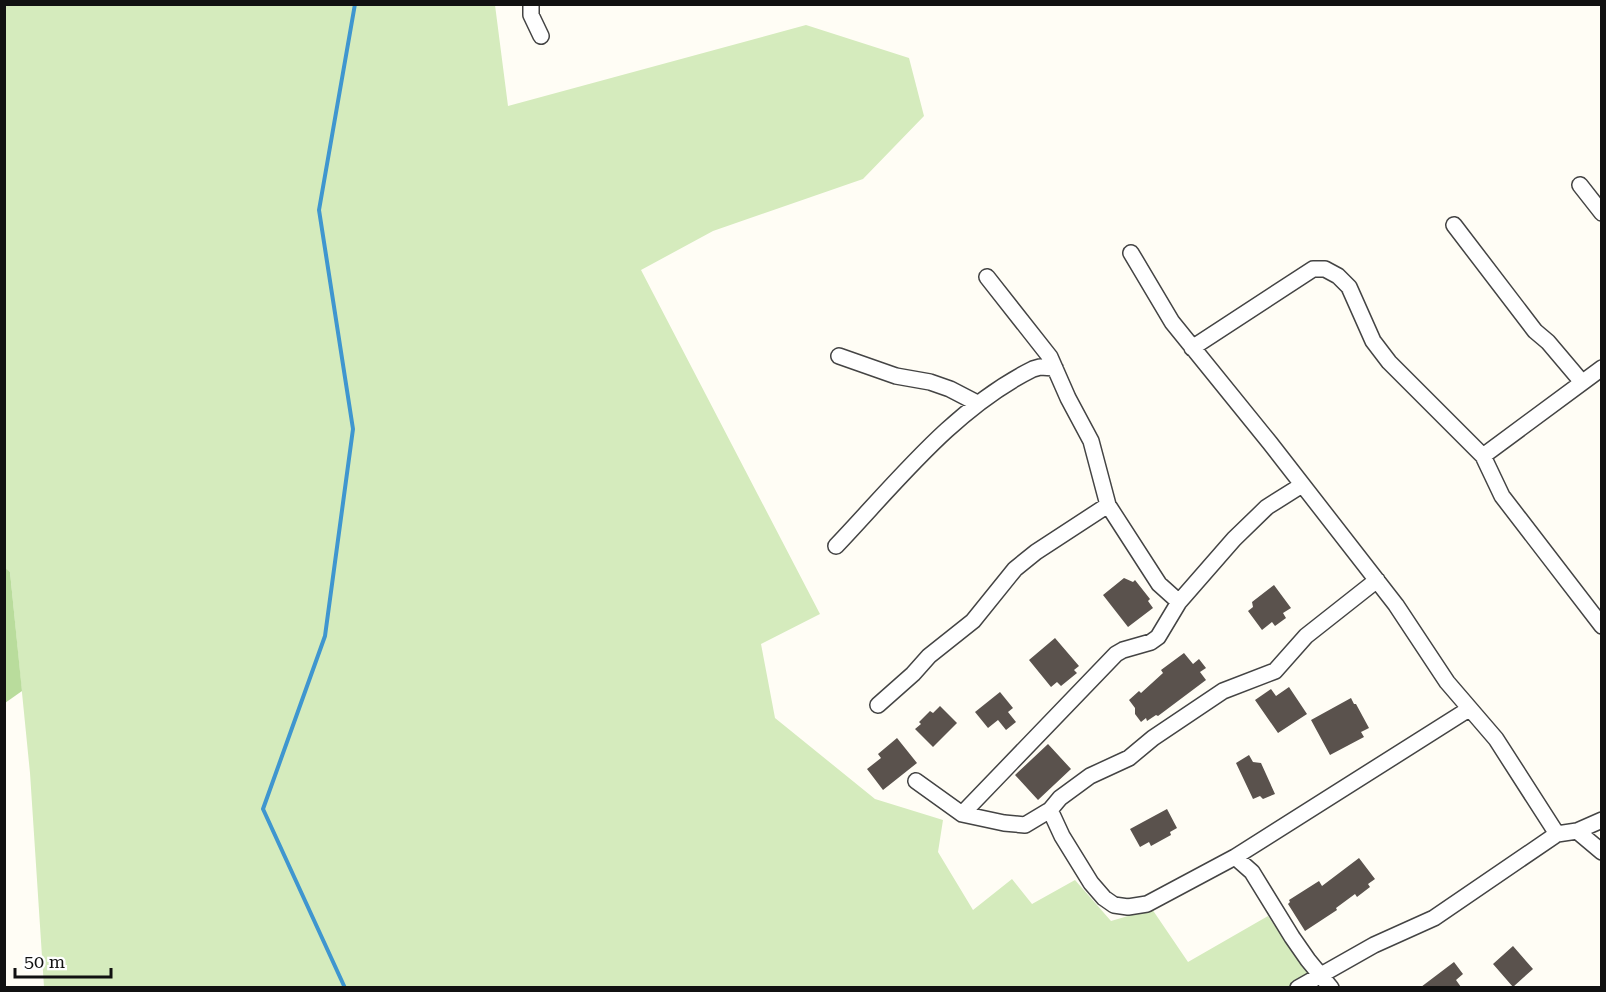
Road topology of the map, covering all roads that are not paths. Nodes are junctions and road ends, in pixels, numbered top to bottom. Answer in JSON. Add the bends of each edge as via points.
{"nodes":[{"id":1,"x":531,"y":4,"type":"edge"},
{"id":2,"x":541,"y":36,"type":"dead end"},
{"id":3,"x":1580,"y":185,"type":"dead end"},
{"id":4,"x":1602,"y":213,"type":"edge"},
{"id":5,"x":1454,"y":225,"type":"dead end"},
{"id":6,"x":1131,"y":253,"type":"dead end"},
{"id":7,"x":987,"y":277,"type":"dead end"},
{"id":8,"x":1192,"y":348,"type":"junction"},
{"id":9,"x":839,"y":356,"type":"dead end"},
{"id":10,"x":1055,"y":368,"type":"junction"},
{"id":11,"x":1602,"y":368,"type":"edge"},
{"id":12,"x":1581,"y":381,"type":"junction"},
{"id":13,"x":977,"y":403,"type":"junction"},
{"id":14,"x":1483,"y":456,"type":"junction"},
{"id":15,"x":1302,"y":484,"type":"junction"},
{"id":16,"x":1108,"y":505,"type":"junction"},
{"id":17,"x":836,"y":546,"type":"dead end"},
{"id":18,"x":1377,"y":580,"type":"junction"},
{"id":19,"x":1179,"y":603,"type":"junction"},
{"id":20,"x":1601,"y":624,"type":"edge"},
{"id":21,"x":878,"y":705,"type":"dead end"},
{"id":22,"x":1469,"y":709,"type":"junction"},
{"id":23,"x":916,"y":780,"type":"dead end"},
{"id":24,"x":1050,"y":810,"type":"junction"},
{"id":25,"x":962,"y":814,"type":"junction"},
{"id":26,"x":1602,"y":820,"type":"edge"},
{"id":27,"x":1576,"y":831,"type":"junction"},
{"id":28,"x":1557,"y":834,"type":"junction"},
{"id":29,"x":1602,"y":852,"type":"edge"},
{"id":30,"x":1235,"y":857,"type":"junction"},
{"id":31,"x":1326,"y":981,"type":"edge"},
{"id":32,"x":1298,"y":987,"type":"edge"}],
"edges":[{"from":1,"to":2,"type":"street","via":[[531,15]]},
{"from":3,"to":4,"type":"street"},
{"from":5,"to":12,"type":"street","via":[[1535,331]]},
{"from":6,"to":8,"type":"street"},
{"from":7,"to":10,"type":"street","via":[[1045,349]]},
{"from":8,"to":14,"type":"street","via":[[1313,269],[1325,269],[1349,287],[1373,341],[1389,362]]},
{"from":8,"to":15,"type":"street"},
{"from":9,"to":13,"type":"street","via":[[896,376],[930,382]]},
{"from":10,"to":13,"type":"street","via":[[1033,369]]},
{"from":10,"to":16,"type":"street","via":[[1091,441]]},
{"from":11,"to":12,"type":"street"},
{"from":12,"to":14,"type":"street"},
{"from":13,"to":17,"type":"street"},
{"from":14,"to":20,"type":"street","via":[[1502,496]]},
{"from":15,"to":18,"type":"street"},
{"from":15,"to":19,"type":"street","via":[[1251,522]]},
{"from":16,"to":19,"type":"street","via":[[1159,584]]},
{"from":16,"to":21,"type":"street","via":[[1015,569],[968,626],[929,656]]},
{"from":18,"to":22,"type":"street"},
{"from":18,"to":24,"type":"street","via":[[1306,636],[1275,670],[1223,691],[1129,758],[1090,776]]},
{"from":19,"to":25,"type":"street","via":[[1158,637],[1116,654]]},
{"from":22,"to":28,"type":"street","via":[[1496,739]]},
{"from":22,"to":30,"type":"street"},
{"from":23,"to":25,"type":"street"},
{"from":24,"to":25,"type":"street","via":[[1025,825]]},
{"from":24,"to":30,"type":"street","via":[[1091,883],[1114,905],[1147,904]]},
{"from":26,"to":27,"type":"street"},
{"from":27,"to":28,"type":"street"},
{"from":27,"to":29,"type":"street"},
{"from":28,"to":31,"type":"street","via":[[1434,918],[1374,945]]},
{"from":30,"to":31,"type":"street","via":[[1257,878],[1297,945]]},
{"from":31,"to":32,"type":"street"}]}
